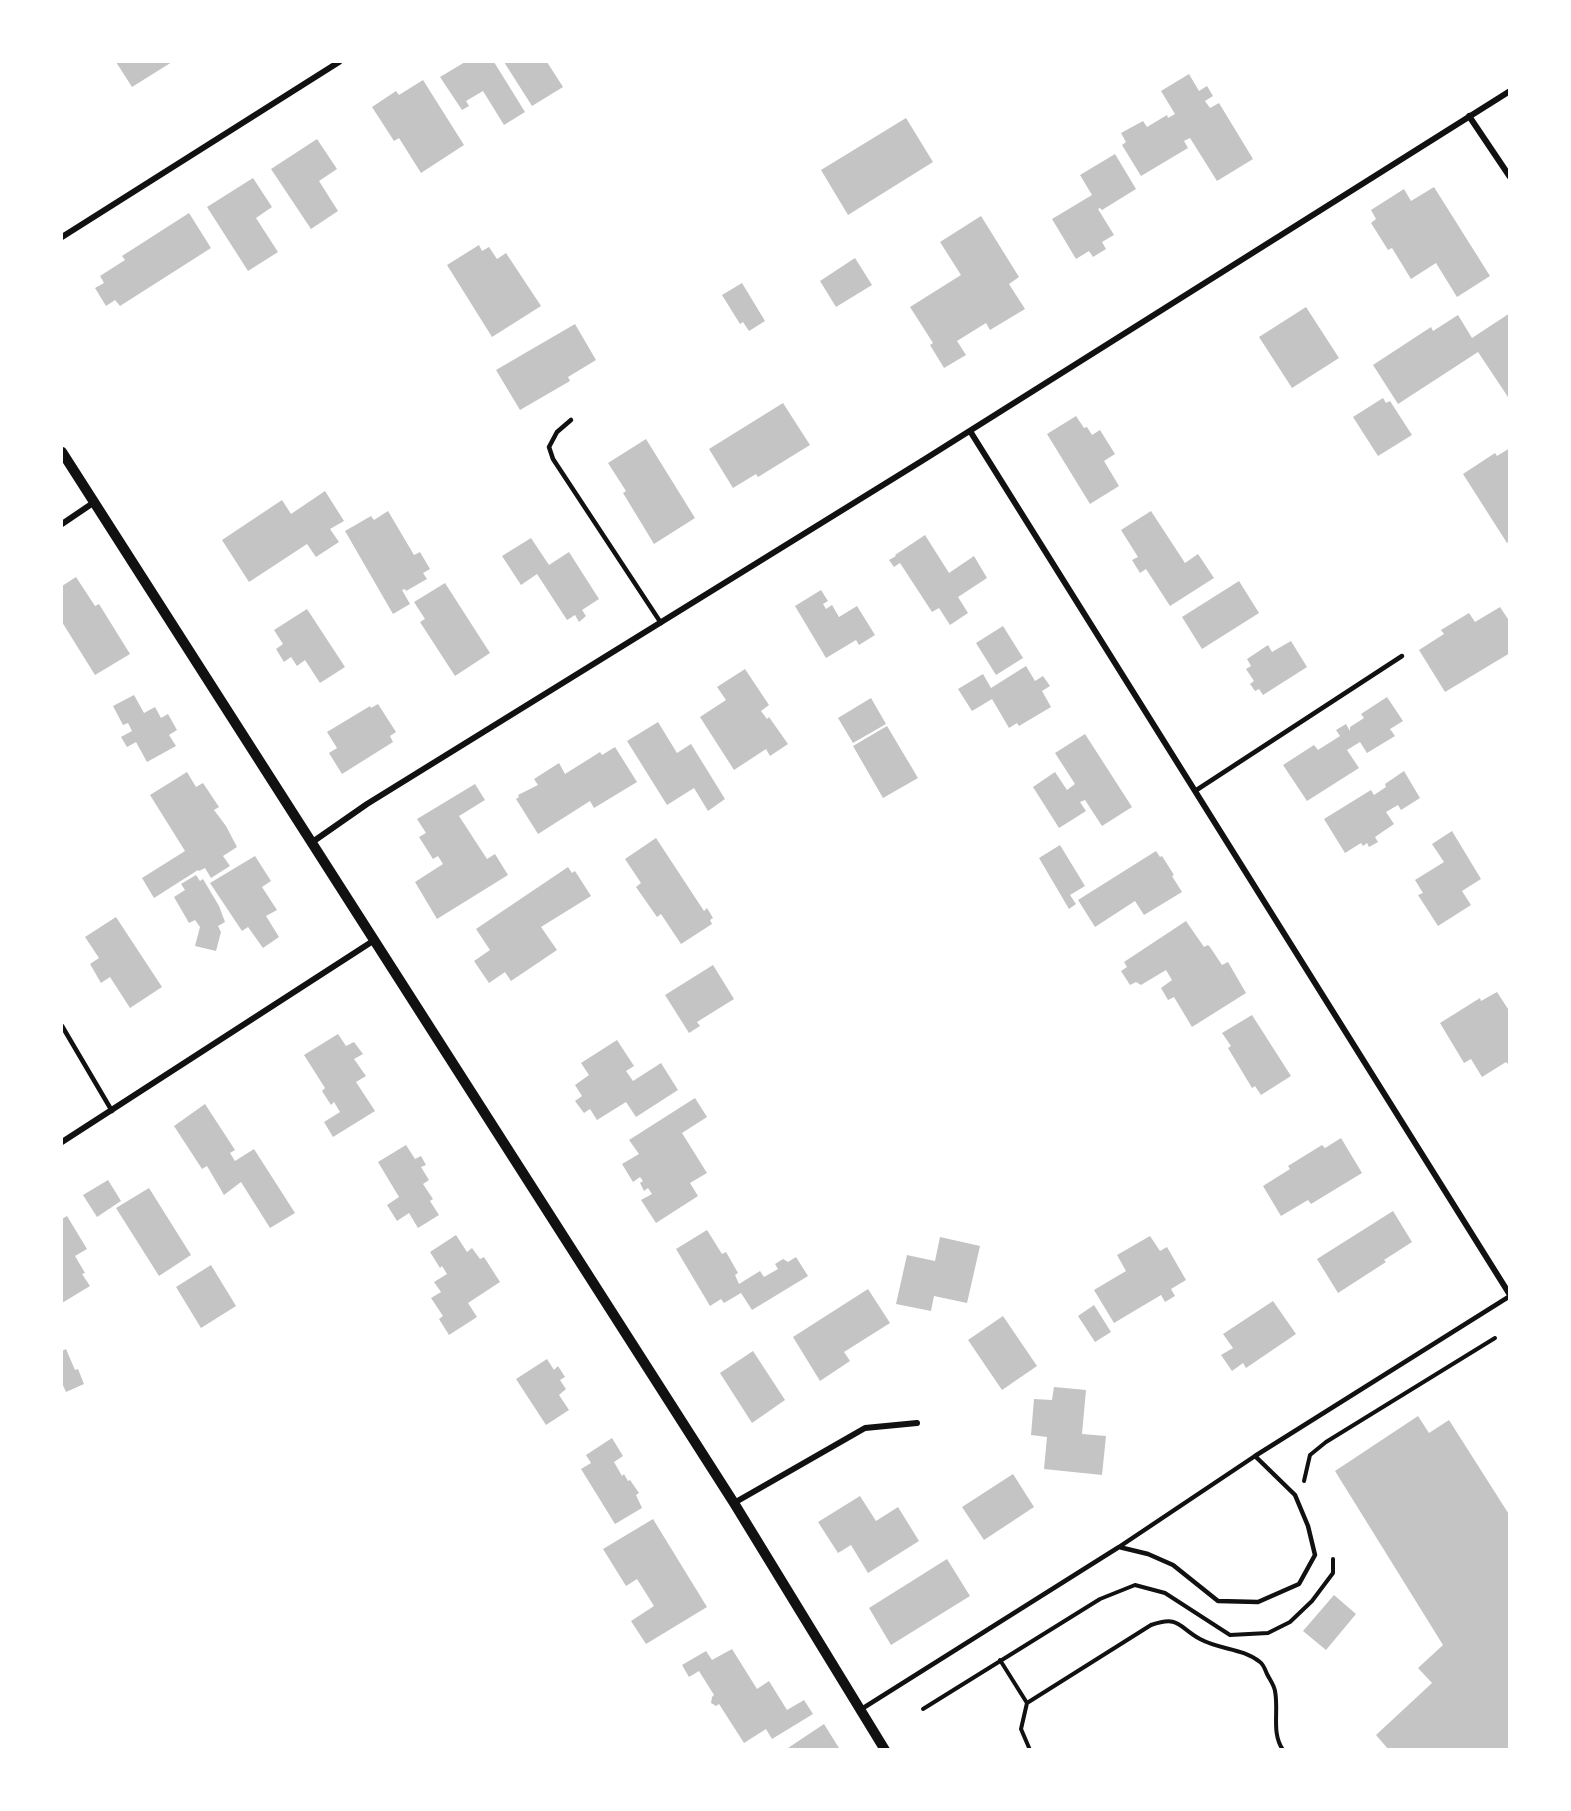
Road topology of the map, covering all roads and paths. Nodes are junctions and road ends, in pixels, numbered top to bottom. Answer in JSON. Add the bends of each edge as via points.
{"nodes":[{"id":1,"x":339,"y":62,"type":"edge"},
{"id":2,"x":1509,"y":91,"type":"edge"},
{"id":3,"x":1469,"y":116,"type":"junction"},
{"id":4,"x":1509,"y":177,"type":"edge"},
{"id":5,"x":62,"y":237,"type":"edge"},
{"id":6,"x":572,"y":420,"type":"dead end"},
{"id":7,"x":969,"y":431,"type":"junction"},
{"id":8,"x":62,"y":452,"type":"edge"},
{"id":9,"x":93,"y":503,"type":"junction"},
{"id":10,"x":62,"y":525,"type":"edge"},
{"id":11,"x":661,"y":623,"type":"junction"},
{"id":12,"x":1402,"y":656,"type":"dead end"},
{"id":13,"x":1195,"y":791,"type":"junction"},
{"id":14,"x":310,"y":843,"type":"junction"},
{"id":15,"x":373,"y":941,"type":"junction"},
{"id":16,"x":62,"y":1026,"type":"edge"},
{"id":17,"x":112,"y":1111,"type":"junction"},
{"id":18,"x":62,"y":1142,"type":"edge"},
{"id":19,"x":1509,"y":1296,"type":"edge"},
{"id":20,"x":1495,"y":1338,"type":"dead end"},
{"id":21,"x":917,"y":1422,"type":"dead end"},
{"id":22,"x":1255,"y":1456,"type":"junction"},
{"id":23,"x":1309,"y":1489,"type":"dead end"},
{"id":24,"x":734,"y":1503,"type":"junction"},
{"id":25,"x":1119,"y":1547,"type":"junction"},
{"id":26,"x":1333,"y":1555,"type":"dead end"},
{"id":27,"x":1000,"y":1660,"type":"junction"},
{"id":28,"x":1027,"y":1703,"type":"junction"},
{"id":29,"x":923,"y":1708,"type":"dead end"},
{"id":30,"x":860,"y":1710,"type":"junction"},
{"id":31,"x":885,"y":1749,"type":"edge"},
{"id":32,"x":1030,"y":1749,"type":"edge"},
{"id":33,"x":1283,"y":1749,"type":"edge"}],
"edges":[{"from":1,"to":5,"type":"street"},
{"from":2,"to":3,"type":"street"},
{"from":3,"to":4,"type":"street"},
{"from":3,"to":7,"type":"street"},
{"from":6,"to":11,"type":"lane","via":[[557,432],[549,447],[553,459]]},
{"from":7,"to":11,"type":"street"},
{"from":7,"to":13,"type":"street"},
{"from":8,"to":9,"type":"street"},
{"from":9,"to":10,"type":"street"},
{"from":9,"to":14,"type":"street"},
{"from":11,"to":14,"type":"street"},
{"from":12,"to":13,"type":"lane"},
{"from":13,"to":19,"type":"street"},
{"from":14,"to":15,"type":"street"},
{"from":15,"to":17,"type":"street"},
{"from":15,"to":24,"type":"street"},
{"from":16,"to":17,"type":"lane"},
{"from":17,"to":18,"type":"street"},
{"from":19,"to":22,"type":"lane"},
{"from":20,"to":23,"type":"path","via":[[1310,1455],[1304,1482]]},
{"from":21,"to":24,"type":"street","via":[[865,1428]]},
{"from":22,"to":25,"type":"lane"},
{"from":22,"to":25,"type":"lane","via":[[1295,1495],[1308,1526],[1315,1555],[1299,1584],[1258,1602],[1218,1601],[1173,1565]]},
{"from":24,"to":30,"type":"street"},
{"from":25,"to":30,"type":"lane"},
{"from":26,"to":27,"type":"path","via":[[1333,1573],[1312,1601],[1290,1622],[1268,1632],[1230,1635],[1165,1593],[1136,1585],[1100,1599]]},
{"from":27,"to":28,"type":"path"},
{"from":27,"to":29,"type":"path"},
{"from":28,"to":32,"type":"path","via":[[1021,1729]]},
{"from":28,"to":33,"type":"path","via":[[1151,1625],[1166,1620],[1180,1624],[1199,1639],[1242,1652],[1262,1663],[1275,1689],[1276,1736]]},
{"from":30,"to":31,"type":"street"}]}
